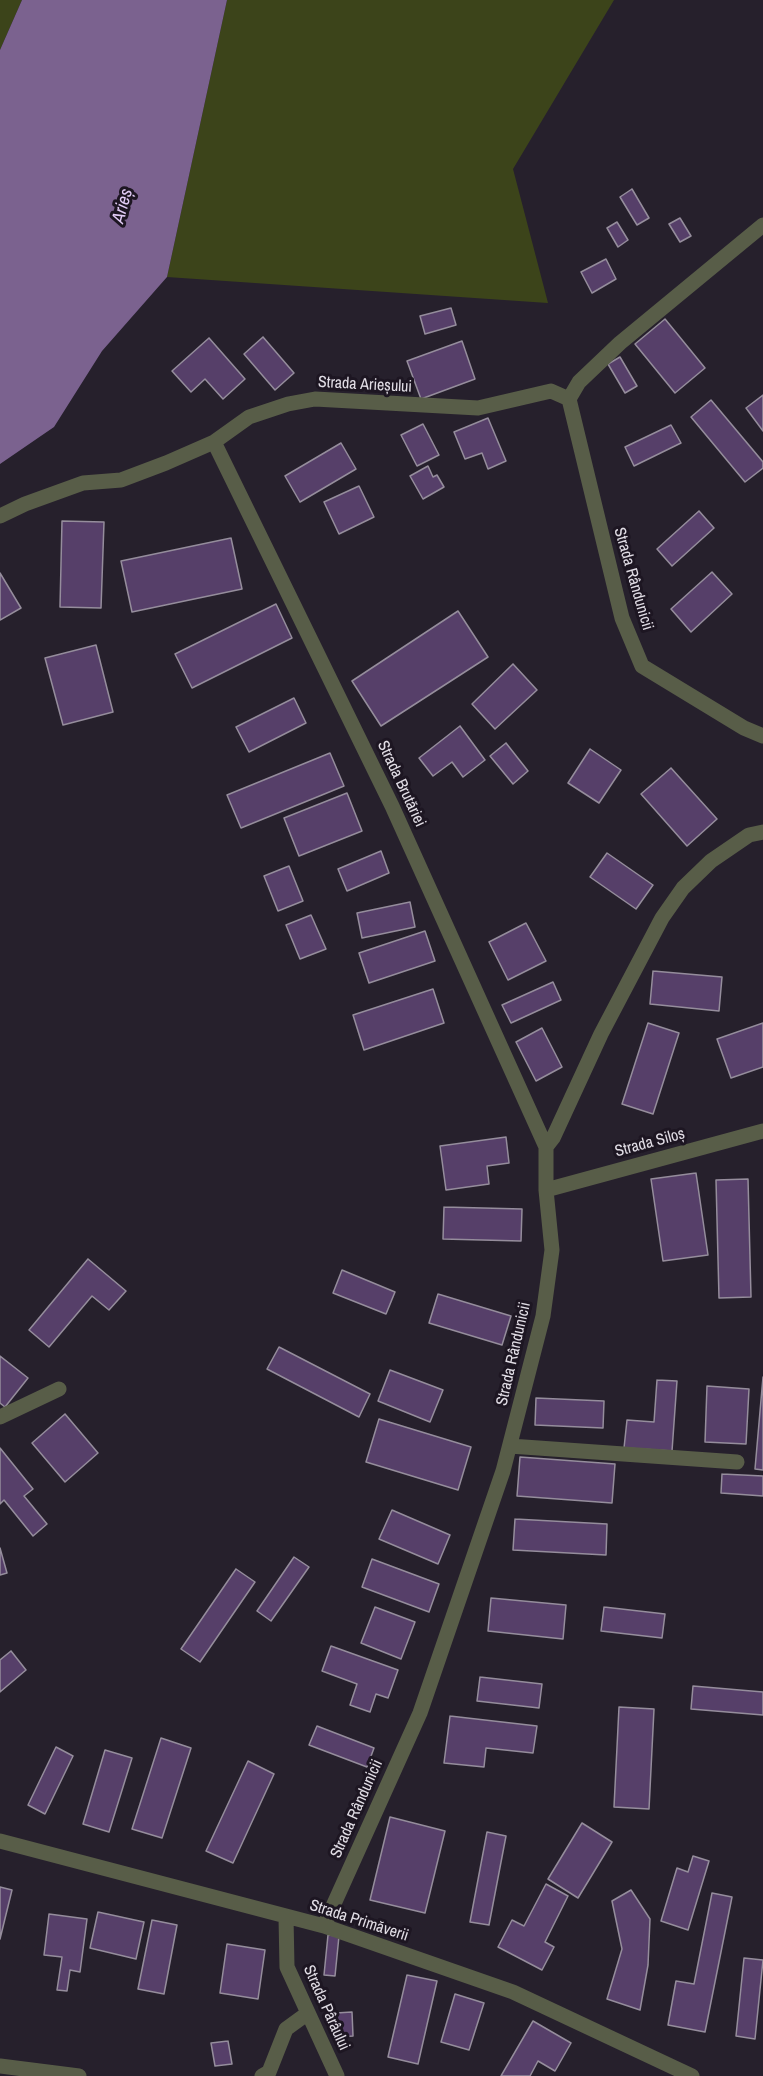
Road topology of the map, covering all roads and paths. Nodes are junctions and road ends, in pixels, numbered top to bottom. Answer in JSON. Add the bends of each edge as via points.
{"nodes":[{"id":1,"x":763,"y":225,"type":"edge"},
{"id":2,"x":569,"y":399,"type":"junction"},
{"id":3,"x":214,"y":442,"type":"junction"},
{"id":4,"x":0,"y":516,"type":"edge"},
{"id":5,"x":763,"y":736,"type":"edge"},
{"id":6,"x":763,"y":832,"type":"edge"},
{"id":7,"x":763,"y":1131,"type":"edge"},
{"id":8,"x":546,"y":1147,"type":"junction"},
{"id":9,"x":546,"y":1190,"type":"junction"},
{"id":10,"x":59,"y":1389,"type":"dead end"},
{"id":11,"x":0,"y":1417,"type":"edge"},
{"id":12,"x":510,"y":1446,"type":"junction"},
{"id":13,"x":737,"y":1462,"type":"dead end"},
{"id":14,"x":0,"y":1841,"type":"edge"},
{"id":15,"x":286,"y":1917,"type":"junction"},
{"id":16,"x":324,"y":1926,"type":"junction"},
{"id":17,"x":308,"y":2013,"type":"junction"},
{"id":18,"x":0,"y":2066,"type":"edge"},
{"id":19,"x":78,"y":2076,"type":"edge"},
{"id":20,"x":262,"y":2076,"type":"edge"},
{"id":21,"x":337,"y":2076,"type":"edge"},
{"id":22,"x":692,"y":2076,"type":"edge"}],
"edges":[{"from":1,"to":2,"type":"street","via":[[620,343],[579,382]]},
{"from":2,"to":3,"type":"street","name":"Strada Arieșului","via":[[551,392],[478,408],[315,399],[249,417]]},
{"from":2,"to":5,"type":"street","name":"Strada Rândunicii","via":[[622,618],[642,666]]},
{"from":3,"to":4,"type":"street","name":"Strada Arieșului","via":[[121,480],[83,483]]},
{"from":3,"to":8,"type":"street","name":"Strada Brutăriei","via":[[392,806]]},
{"from":6,"to":8,"type":"street","name":"Strada Rândunicii","via":[[748,836],[711,861],[683,888],[662,918]]},
{"from":7,"to":9,"type":"street","name":"Strada Siloș"},
{"from":8,"to":9,"type":"street","name":"Strada Rândunicii"},
{"from":9,"to":12,"type":"street","name":"Strada Rândunicii","via":[[552,1250],[543,1316]]},
{"from":10,"to":11,"type":"street"},
{"from":12,"to":13,"type":"street"},
{"from":12,"to":16,"type":"street","name":"Strada Rândunicii","via":[[420,1713]]},
{"from":14,"to":15,"type":"street","name":"Strada Primăverii"},
{"from":15,"to":16,"type":"street","name":"Strada Primăverii"},
{"from":15,"to":17,"type":"street","name":"Strada Pârâului","via":[[287,1967]]},
{"from":16,"to":22,"type":"street","name":"Strada Primăverii","via":[[513,1992]]},
{"from":17,"to":20,"type":"street","via":[[286,2029],[269,2072]]},
{"from":17,"to":21,"type":"street","name":"Strada Pârâului"},
{"from":18,"to":19,"type":"street"}]}
